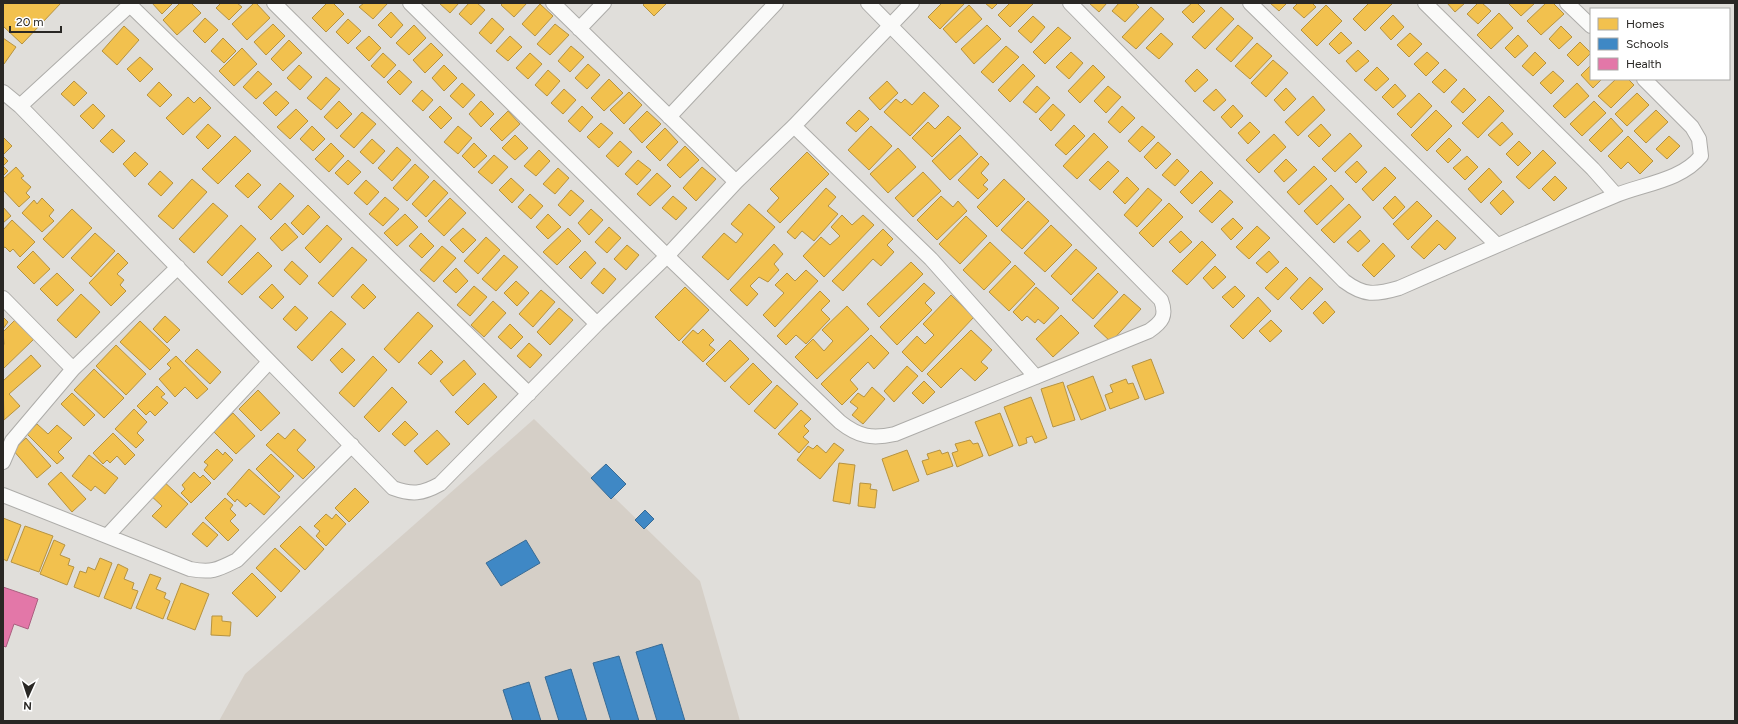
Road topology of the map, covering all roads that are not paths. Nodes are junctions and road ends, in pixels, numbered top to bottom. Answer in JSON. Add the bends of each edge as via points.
{"nodes":[{"id":1,"x":274,"y":3,"type":"edge"},
{"id":2,"x":410,"y":3,"type":"edge"},
{"id":3,"x":553,"y":3,"type":"edge"},
{"id":4,"x":604,"y":3,"type":"edge"},
{"id":5,"x":776,"y":3,"type":"edge"},
{"id":6,"x":868,"y":3,"type":"edge"},
{"id":7,"x":912,"y":3,"type":"edge"},
{"id":8,"x":1070,"y":3,"type":"edge"},
{"id":9,"x":1250,"y":3,"type":"edge"},
{"id":10,"x":1425,"y":3,"type":"edge"},
{"id":11,"x":1567,"y":3,"type":"edge"},
{"id":12,"x":131,"y":4,"type":"edge"},
{"id":13,"x":890,"y":25,"type":"junction"},
{"id":14,"x":1590,"y":25,"type":"edge"},
{"id":15,"x":579,"y":28,"type":"junction"},
{"id":16,"x":1645,"y":80,"type":"edge"},
{"id":17,"x":3,"y":92,"type":"edge"},
{"id":18,"x":20,"y":106,"type":"junction"},
{"id":19,"x":669,"y":117,"type":"junction"},
{"id":20,"x":794,"y":126,"type":"junction"},
{"id":21,"x":736,"y":182,"type":"junction"},
{"id":22,"x":1616,"y":195,"type":"junction"},
{"id":23,"x":1497,"y":245,"type":"junction"},
{"id":24,"x":667,"y":256,"type":"junction"},
{"id":25,"x":178,"y":267,"type":"junction"},
{"id":26,"x":3,"y":298,"type":"edge"},
{"id":27,"x":597,"y":324,"type":"junction"},
{"id":28,"x":269,"y":362,"type":"junction"},
{"id":29,"x":73,"y":369,"type":"junction"},
{"id":30,"x":1036,"y":377,"type":"junction"},
{"id":31,"x":529,"y":394,"type":"junction"},
{"id":32,"x":352,"y":445,"type":"junction"},
{"id":33,"x":3,"y":462,"type":"edge"},
{"id":34,"x":3,"y":495,"type":"edge"},
{"id":35,"x":108,"y":535,"type":"junction"}],
"edges":[{"from":1,"to":27,"type":"street"},
{"from":2,"to":24,"type":"street"},
{"from":3,"to":15,"type":"street"},
{"from":4,"to":15,"type":"street"},
{"from":5,"to":19,"type":"street"},
{"from":6,"to":13,"type":"street"},
{"from":7,"to":13,"type":"street"},
{"from":8,"to":23,"type":"street","via":[[1355,290],[1381,293],[1399,288]]},
{"from":9,"to":23,"type":"street"},
{"from":10,"to":22,"type":"street"},
{"from":11,"to":14,"type":"street"},
{"from":12,"to":18,"type":"street"},
{"from":12,"to":31,"type":"street"},
{"from":13,"to":20,"type":"street"},
{"from":13,"to":30,"type":"street","via":[[1161,300],[1163,318],[1149,331]]},
{"from":15,"to":19,"type":"street"},
{"from":16,"to":22,"type":"street","via":[[1692,127],[1699,139],[1701,156],[1695,164],[1678,174]]},
{"from":17,"to":18,"type":"street"},
{"from":18,"to":25,"type":"street"},
{"from":19,"to":21,"type":"street"},
{"from":20,"to":21,"type":"street"},
{"from":20,"to":30,"type":"street","via":[[931,260]]},
{"from":21,"to":24,"type":"street"},
{"from":22,"to":23,"type":"street"},
{"from":24,"to":27,"type":"street"},
{"from":24,"to":30,"type":"street","via":[[840,422],[859,434],[882,437],[895,434]]},
{"from":25,"to":28,"type":"street"},
{"from":25,"to":29,"type":"street"},
{"from":26,"to":29,"type":"street"},
{"from":27,"to":31,"type":"street"},
{"from":28,"to":32,"type":"street"},
{"from":28,"to":35,"type":"street"},
{"from":29,"to":33,"type":"street","via":[[12,441]]},
{"from":31,"to":32,"type":"street","via":[[440,484],[419,493],[407,493],[393,488]]},
{"from":32,"to":35,"type":"street","via":[[237,560],[222,567],[208,572],[190,569]]},
{"from":34,"to":35,"type":"street"}]}
